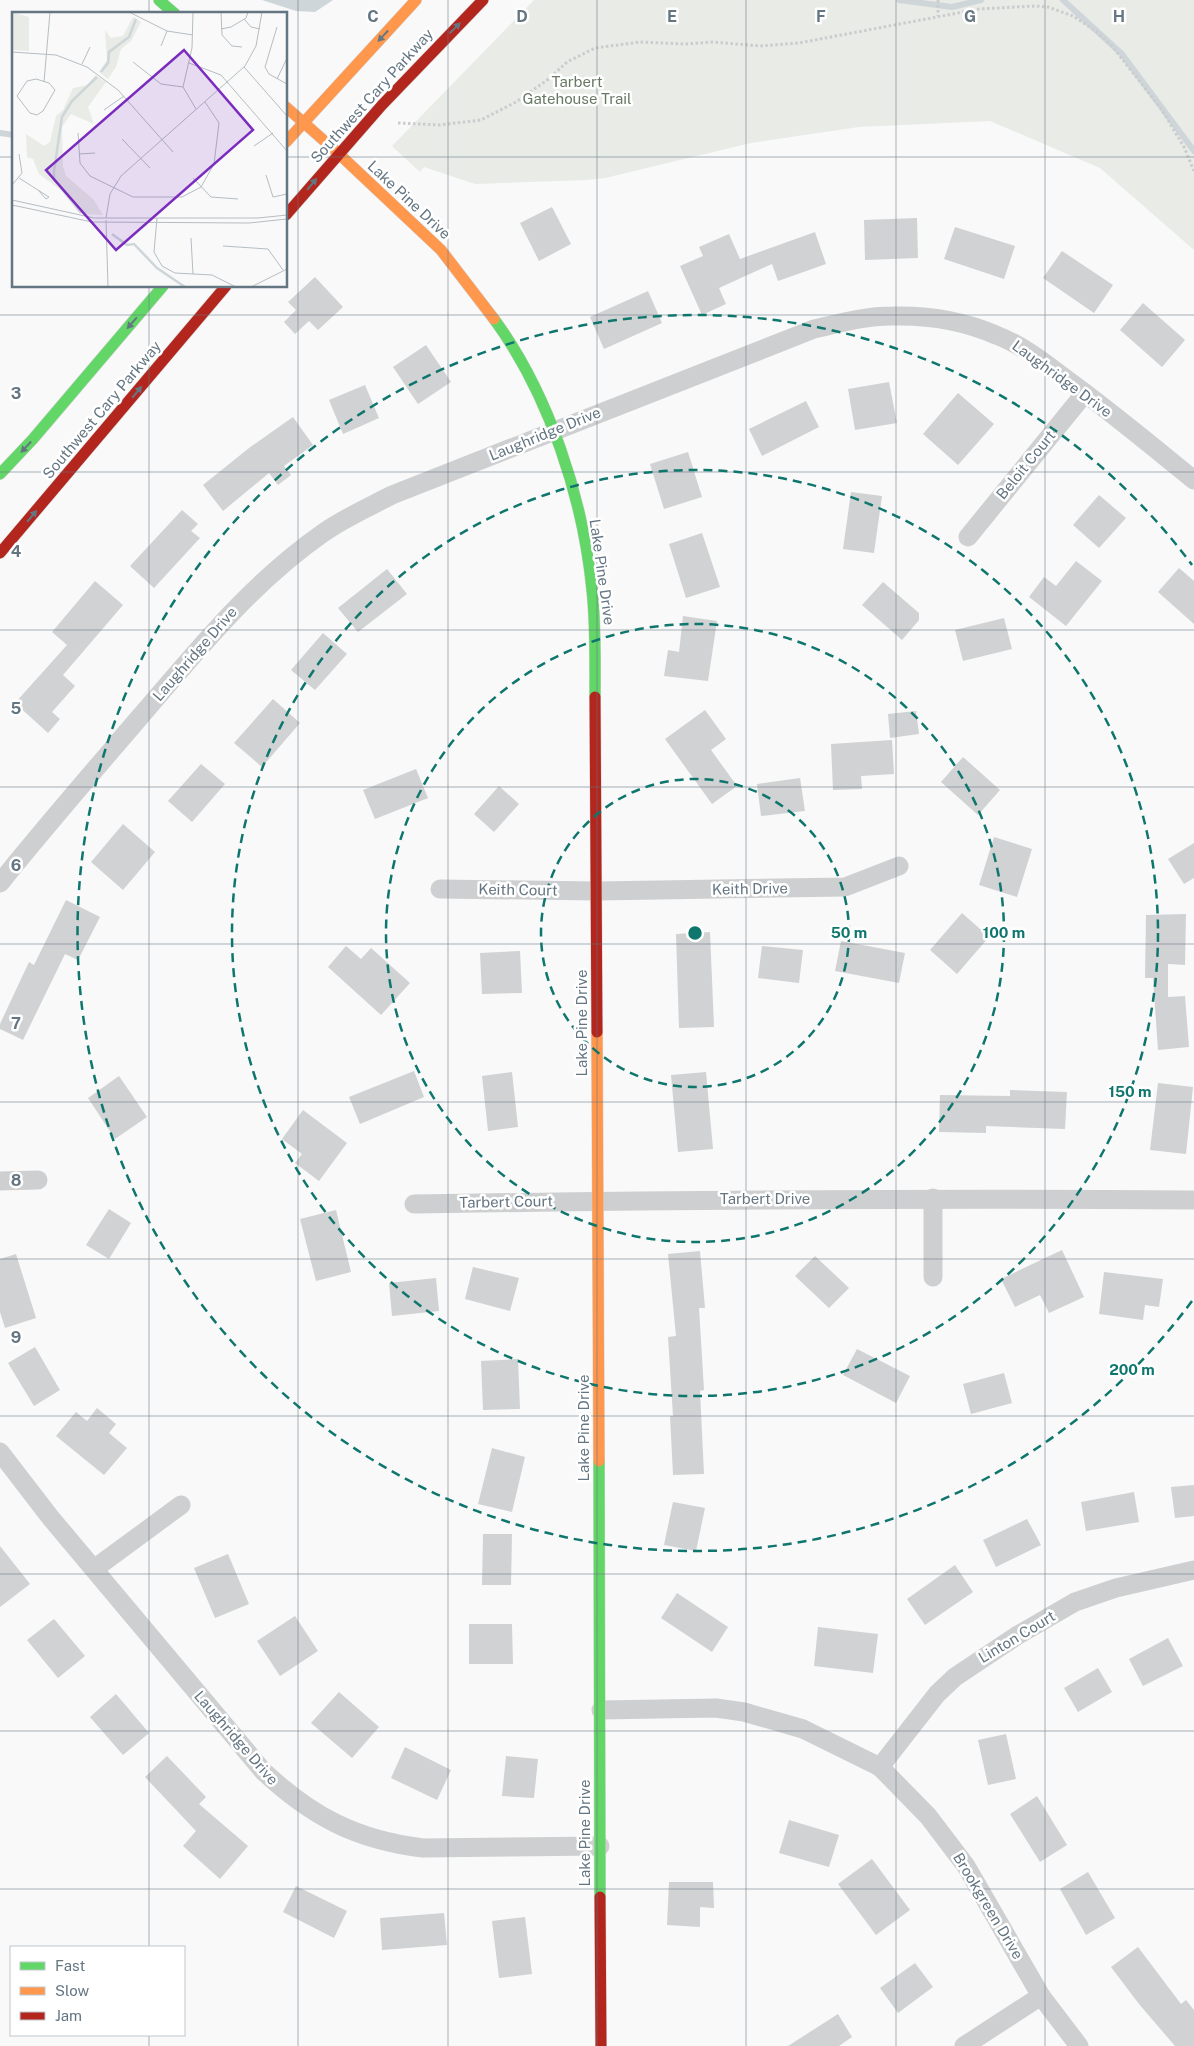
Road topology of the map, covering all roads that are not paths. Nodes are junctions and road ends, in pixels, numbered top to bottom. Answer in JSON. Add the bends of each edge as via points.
{"nodes":[{"id":1,"x":159,"y":0,"type":"edge"},
{"id":2,"x":416,"y":0,"type":"edge"},
{"id":3,"x":483,"y":0,"type":"edge"},
{"id":4,"x":173,"y":12,"type":"edge"},
{"id":5,"x":288,"y":109,"type":"edge"},
{"id":6,"x":303,"y":123,"type":"junction"},
{"id":7,"x":288,"y":140,"type":"edge"},
{"id":8,"x":338,"y":153,"type":"junction"},
{"id":9,"x":288,"y":213,"type":"edge"},
{"id":10,"x":161,"y":288,"type":"edge"},
{"id":11,"x":224,"y":288,"type":"edge"},
{"id":12,"x":1085,"y":393,"type":"junction"},
{"id":13,"x":555,"y":430,"type":"junction"},
{"id":14,"x":0,"y":474,"type":"edge"},
{"id":15,"x":1194,"y":480,"type":"edge"},
{"id":16,"x":968,"y":537,"type":"dead end"},
{"id":17,"x":0,"y":553,"type":"edge"},
{"id":18,"x":899,"y":866,"type":"dead end"},
{"id":19,"x":0,"y":883,"type":"edge"},
{"id":20,"x":440,"y":889,"type":"dead end"},
{"id":21,"x":596,"y":891,"type":"junction"},
{"id":22,"x":38,"y":1180,"type":"dead end"},
{"id":23,"x":0,"y":1181,"type":"edge"},
{"id":24,"x":933,"y":1198,"type":"junction"},
{"id":25,"x":1194,"y":1200,"type":"edge"},
{"id":26,"x":598,"y":1201,"type":"junction"},
{"id":27,"x":414,"y":1204,"type":"dead end"},
{"id":28,"x":933,"y":1277,"type":"dead end"},
{"id":29,"x":2,"y":1460,"type":"edge"},
{"id":30,"x":181,"y":1505,"type":"dead end"},
{"id":31,"x":94,"y":1570,"type":"junction"},
{"id":32,"x":1194,"y":1570,"type":"edge"},
{"id":33,"x":600,"y":1710,"type":"junction"},
{"id":34,"x":880,"y":1767,"type":"junction"},
{"id":35,"x":600,"y":1846,"type":"junction"},
{"id":36,"x":1041,"y":1996,"type":"junction"},
{"id":37,"x":601,"y":2046,"type":"edge"},
{"id":38,"x":964,"y":2046,"type":"edge"},
{"id":39,"x":1079,"y":2046,"type":"edge"}],
"edges":[{"from":1,"to":4,"type":"street"},
{"from":2,"to":6,"type":"street","one_way":true},
{"from":8,"to":3,"type":"street","name":"Southwest Cary Parkway","one_way":true,"via":[[429,53]]},
{"from":5,"to":6,"type":"street","name":"Lake Pine Drive"},
{"from":6,"to":7,"type":"street"},
{"from":6,"to":8,"type":"street","name":"Lake Pine Drive"},
{"from":9,"to":8,"type":"street","name":"Southwest Cary Parkway","one_way":true},
{"from":8,"to":13,"type":"street","name":"Lake Pine Drive","via":[[462,274],[521,363]]},
{"from":10,"to":14,"type":"street","one_way":true},
{"from":17,"to":11,"type":"street","name":"Southwest Cary Parkway","one_way":true},
{"from":12,"to":13,"type":"street","name":"Laughridge Drive","via":[[1026,349],[996,334],[926,317],[858,318],[814,329]]},
{"from":12,"to":15,"type":"street","name":"Laughridge Drive"},
{"from":12,"to":16,"type":"street","name":"Beloit Court"},
{"from":13,"to":19,"type":"street","name":"Laughridge Drive","via":[[392,495],[353,514],[298,552],[230,612]]},
{"from":13,"to":21,"type":"street","name":"Lake Pine Drive","via":[[578,507],[596,625]]},
{"from":18,"to":21,"type":"street","name":"Keith Drive","via":[[845,888]]},
{"from":20,"to":21,"type":"street","name":"Keith Court"},
{"from":21,"to":26,"type":"street","name":"Lake Pine Drive"},
{"from":22,"to":23,"type":"street"},
{"from":24,"to":25,"type":"street","name":"Tarbert Drive"},
{"from":24,"to":26,"type":"street","name":"Tarbert Drive"},
{"from":24,"to":28,"type":"street"},
{"from":26,"to":27,"type":"street","name":"Tarbert Court"},
{"from":26,"to":33,"type":"street","name":"Lake Pine Drive"},
{"from":29,"to":31,"type":"street","name":"Laughridge Drive"},
{"from":30,"to":31,"type":"street"},
{"from":31,"to":35,"type":"street","name":"Laughridge Drive","via":[[263,1771],[311,1811],[363,1835],[405,1846]]},
{"from":32,"to":34,"type":"street","name":"Linton Court","via":[[1083,1599],[1018,1634],[955,1676],[919,1714]]},
{"from":33,"to":34,"type":"street","name":"Brookgreen Drive","via":[[716,1708],[744,1712],[803,1729]]},
{"from":33,"to":35,"type":"street","name":"Lake Pine Drive"},
{"from":34,"to":36,"type":"street","name":"Brookgreen Drive","via":[[928,1816],[966,1866]]},
{"from":35,"to":37,"type":"street","name":"Lake Pine Drive"},
{"from":36,"to":38,"type":"street"},
{"from":36,"to":39,"type":"street","name":"Brookgreen Drive"}]}
